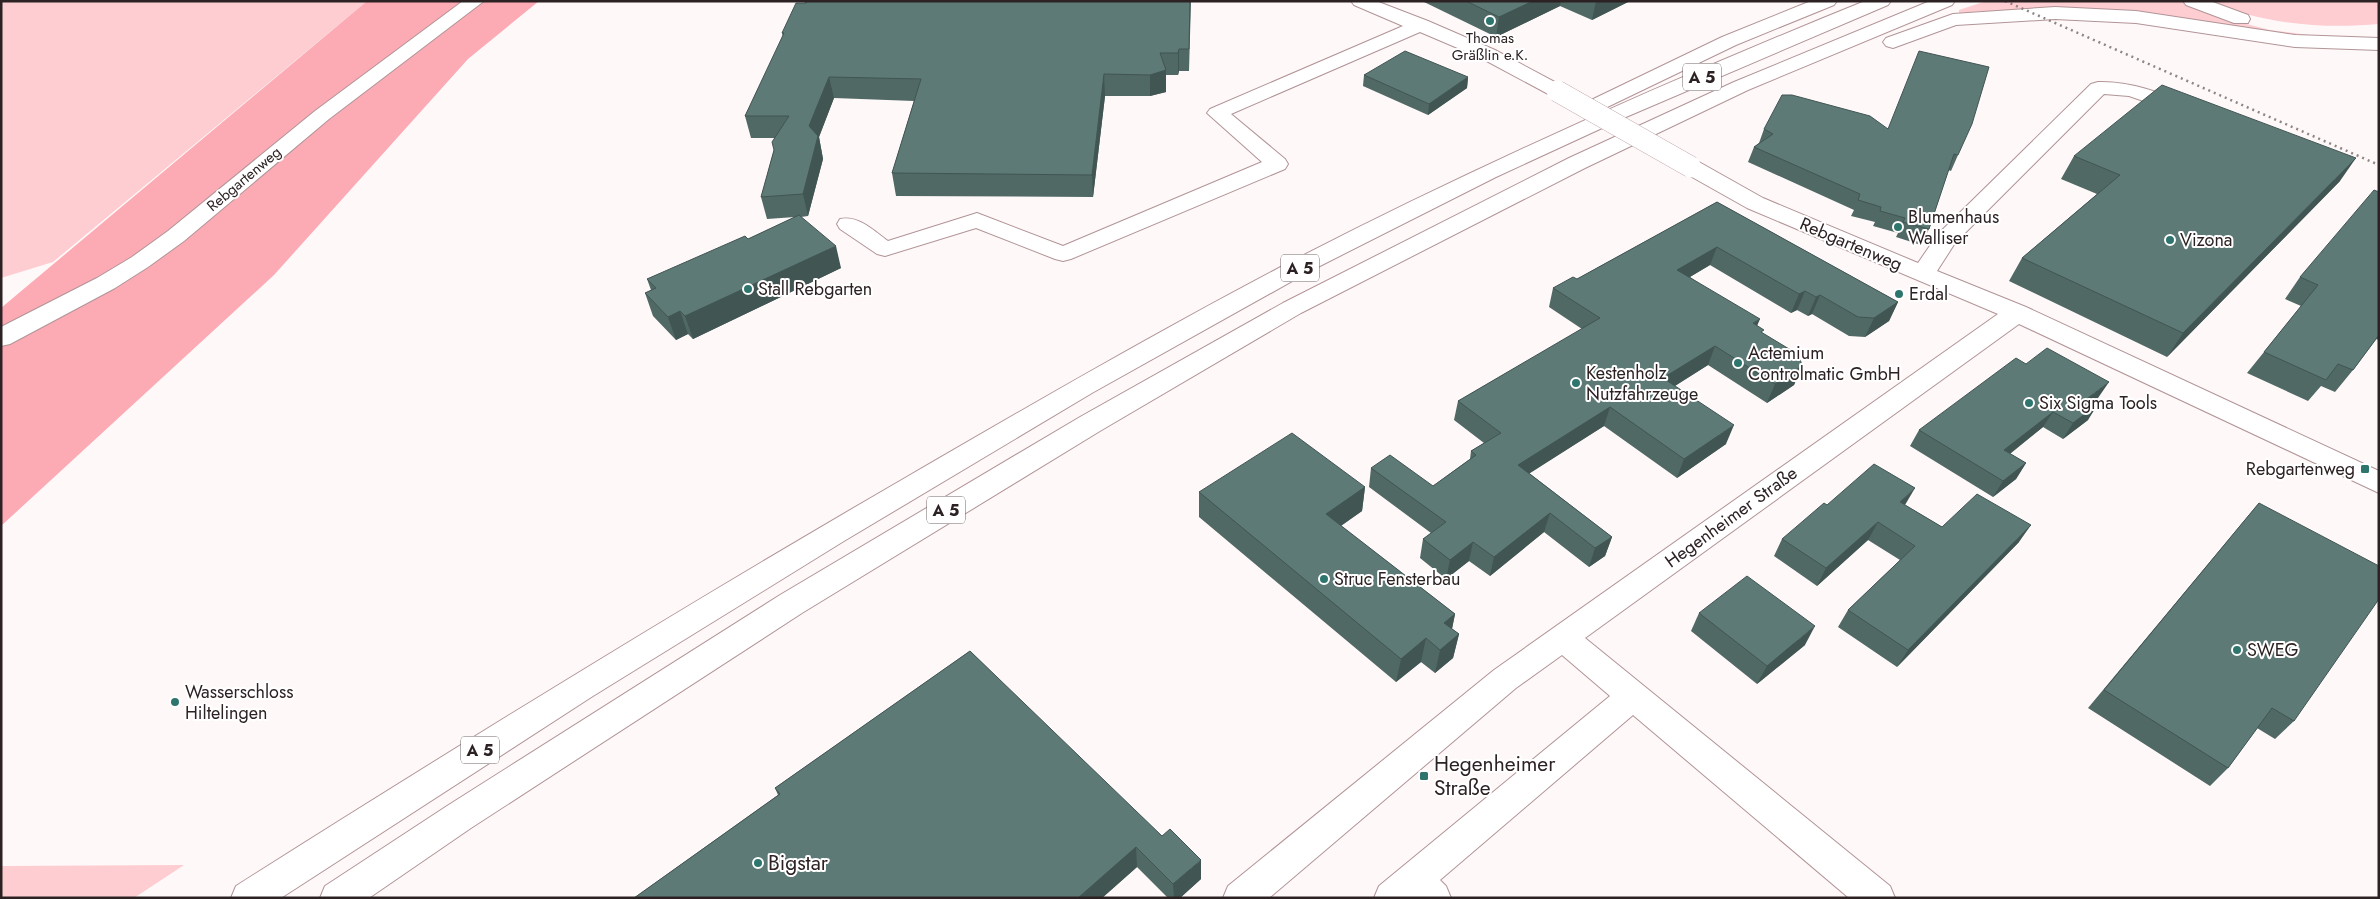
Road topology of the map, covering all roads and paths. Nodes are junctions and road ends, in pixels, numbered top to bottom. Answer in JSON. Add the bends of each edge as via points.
{"nodes":[{"id":1,"x":475,"y":1,"type":"edge"},
{"id":2,"x":1360,"y":1,"type":"edge"},
{"id":3,"x":1793,"y":1,"type":"edge"},
{"id":4,"x":1828,"y":1,"type":"edge"},
{"id":5,"x":1882,"y":1,"type":"edge"},
{"id":6,"x":1946,"y":1,"type":"edge"},
{"id":7,"x":2192,"y":1,"type":"edge"},
{"id":8,"x":1421,"y":25,"type":"junction"},
{"id":9,"x":2379,"y":32,"type":"edge"},
{"id":10,"x":1728,"y":41,"type":"junction"},
{"id":11,"x":2379,"y":44,"type":"edge"},
{"id":12,"x":1788,"y":66,"type":"junction"},
{"id":13,"x":2206,"y":118,"type":"edge"},
{"id":14,"x":1523,"y":157,"type":"junction"},
{"id":15,"x":848,"y":224,"type":"dead end"},
{"id":16,"x":1923,"y":274,"type":"junction"},
{"id":17,"x":2017,"y":313,"type":"junction"},
{"id":18,"x":1,"y":338,"type":"edge"},
{"id":19,"x":2379,"y":483,"type":"edge"},
{"id":20,"x":1562,"y":638,"type":"junction"},
{"id":21,"x":1632,"y":696,"type":"junction"},
{"id":22,"x":1413,"y":892,"type":"edge"},
{"id":23,"x":249,"y":898,"type":"edge"},
{"id":24,"x":338,"y":898,"type":"edge"},
{"id":25,"x":1241,"y":898,"type":"edge"},
{"id":26,"x":1877,"y":898,"type":"edge"}],
"edges":[{"from":1,"to":18,"type":"main road","name":"Rebgartenweg","via":[[322,115],[140,262]]},
{"from":2,"to":8,"type":"main road","name":"Rebgartenweg"},
{"from":3,"to":10,"type":"main road","via":[[1735,30]]},
{"from":4,"to":10,"type":"main road"},
{"from":5,"to":14,"type":"main road","number":"A 5","via":[[1801,33]]},
{"from":6,"to":12,"type":"main road","number":"A 5"},
{"from":7,"to":9,"type":"main road","via":[[2229,16],[2278,28],[2335,33]]},
{"from":8,"to":15,"type":"main road","via":[[1217,113],[1277,164],[1063,254],[977,220],[885,249]]},
{"from":8,"to":16,"type":"main road","name":"Rebgartenweg","bridge":true,"via":[[1488,54],[1755,203]]},
{"from":10,"to":14,"type":"main road","via":[[1552,126]]},
{"from":11,"to":12,"type":"main road","via":[[2295,41],[2136,17],[2017,14],[1953,20],[1841,60]]},
{"from":12,"to":24,"type":"main road","number":"A 5","via":[[1577,163],[1442,231],[1292,308],[1149,390],[791,604]]},
{"from":13,"to":16,"type":"main road","via":[[2134,90],[2098,88],[1946,239]]},
{"from":14,"to":23,"type":"main road","number":"A 5","via":[[1358,237],[1130,359],[713,604],[440,774]]},
{"from":16,"to":17,"type":"main road","name":"Rebgartenweg"},
{"from":17,"to":19,"type":"main road","name":"Rebgartenweg"},
{"from":17,"to":20,"type":"main road","name":"Hegenheimer Straße"},
{"from":20,"to":21,"type":"main road"},
{"from":20,"to":25,"type":"main road","name":"Hegenheimer Straße","via":[[1506,678]]},
{"from":21,"to":22,"type":"main road"},
{"from":21,"to":26,"type":"main road"}]}
